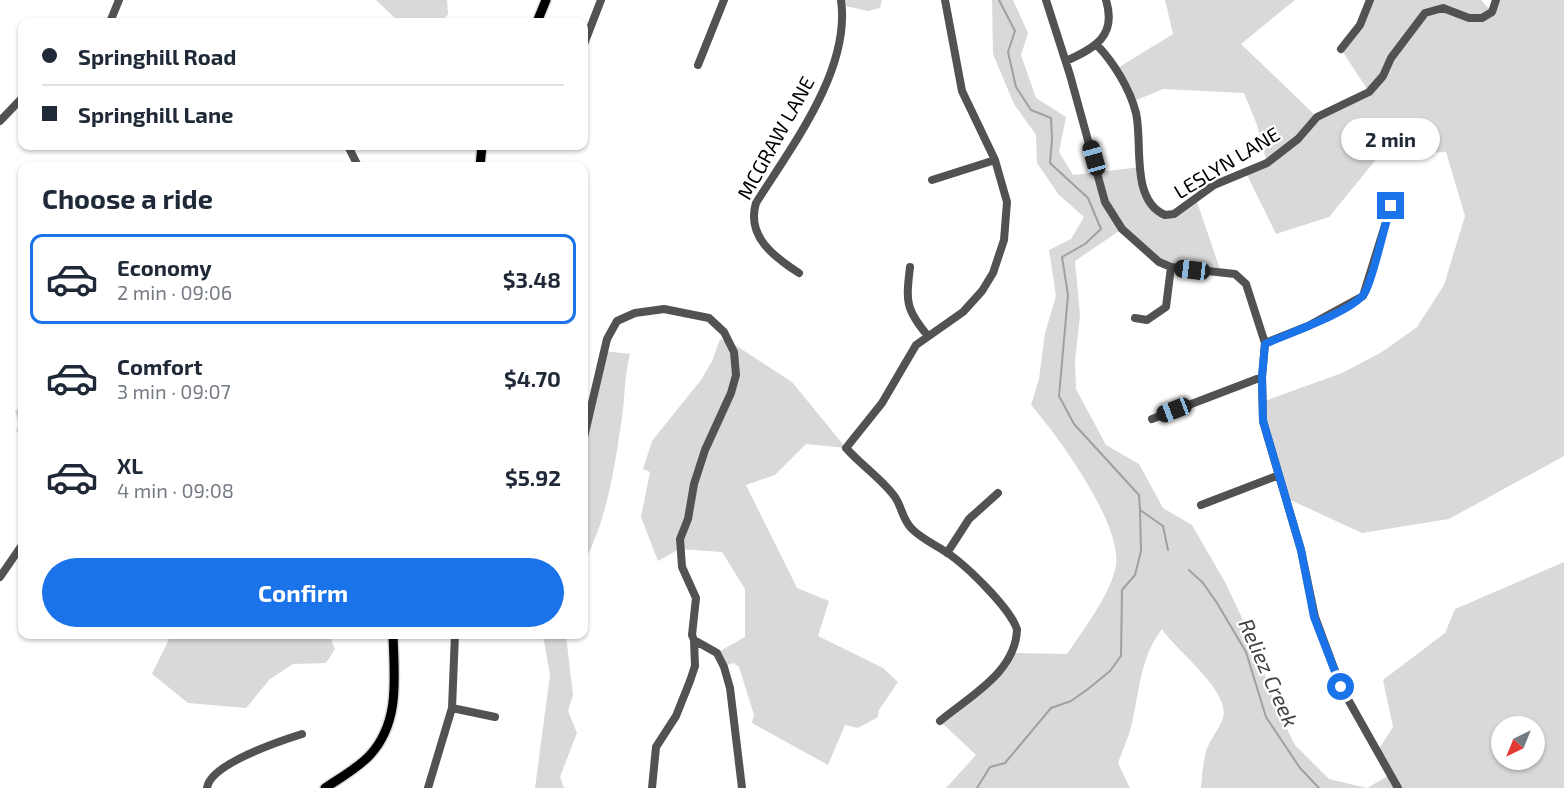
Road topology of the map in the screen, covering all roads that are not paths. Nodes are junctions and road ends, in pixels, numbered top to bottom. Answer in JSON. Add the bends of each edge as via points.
{"nodes":[{"id":1,"x":118,"y":0,"type":"edge"},
{"id":2,"x":546,"y":0,"type":"edge"},
{"id":3,"x":600,"y":0,"type":"edge"},
{"id":4,"x":724,"y":0,"type":"edge"},
{"id":5,"x":841,"y":0,"type":"edge"},
{"id":6,"x":945,"y":0,"type":"edge"},
{"id":7,"x":1046,"y":0,"type":"edge"},
{"id":8,"x":1106,"y":0,"type":"edge"},
{"id":9,"x":1370,"y":0,"type":"edge"},
{"id":10,"x":1496,"y":0,"type":"edge"},
{"id":11,"x":111,"y":18,"type":"edge"},
{"id":12,"x":539,"y":18,"type":"edge"},
{"id":13,"x":588,"y":34,"type":"edge"},
{"id":14,"x":1096,"y":45,"type":"junction"},
{"id":15,"x":1341,"y":49,"type":"dead end"},
{"id":16,"x":1066,"y":61,"type":"junction"},
{"id":17,"x":699,"y":65,"type":"dead end"},
{"id":18,"x":18,"y":102,"type":"edge"},
{"id":19,"x":0,"y":121,"type":"edge"},
{"id":20,"x":995,"y":160,"type":"junction"},
{"id":21,"x":932,"y":180,"type":"dead end"},
{"id":22,"x":1391,"y":206,"type":"dead end"},
{"id":23,"x":910,"y":267,"type":"dead end"},
{"id":24,"x":1171,"y":267,"type":"junction"},
{"id":25,"x":800,"y":273,"type":"dead end"},
{"id":26,"x":1135,"y":318,"type":"dead end"},
{"id":27,"x":928,"y":336,"type":"junction"},
{"id":28,"x":1265,"y":344,"type":"junction"},
{"id":29,"x":1262,"y":377,"type":"junction"},
{"id":30,"x":1152,"y":419,"type":"dead end"},
{"id":31,"x":588,"y":420,"type":"edge"},
{"id":32,"x":1279,"y":475,"type":"junction"},
{"id":33,"x":998,"y":493,"type":"dead end"},
{"id":34,"x":1201,"y":505,"type":"dead end"},
{"id":35,"x":18,"y":551,"type":"edge"},
{"id":36,"x":947,"y":553,"type":"junction"},
{"id":37,"x":0,"y":577,"type":"edge"},
{"id":38,"x":393,"y":639,"type":"edge"},
{"id":39,"x":455,"y":639,"type":"edge"},
{"id":40,"x":694,"y":640,"type":"junction"},
{"id":41,"x":452,"y":708,"type":"junction"},
{"id":42,"x":495,"y":717,"type":"dead end"},
{"id":43,"x":940,"y":721,"type":"dead end"},
{"id":44,"x":302,"y":734,"type":"dead end"},
{"id":45,"x":207,"y":788,"type":"edge"},
{"id":46,"x":325,"y":788,"type":"edge"},
{"id":47,"x":428,"y":788,"type":"edge"},
{"id":48,"x":652,"y":788,"type":"edge"},
{"id":49,"x":742,"y":788,"type":"edge"},
{"id":50,"x":1398,"y":788,"type":"edge"}],
"edges":[{"from":1,"to":11,"type":"street"},
{"from":2,"to":12,"type":"main road"},
{"from":3,"to":13,"type":"street"},
{"from":4,"to":17,"type":"street"},
{"from":5,"to":25,"type":"street","name":"MCGRAW LANE","via":[[838,44],[829,79],[811,117],[752,215],[760,239]]},
{"from":6,"to":20,"type":"street","via":[[962,91]]},
{"from":7,"to":16,"type":"street"},
{"from":8,"to":14,"type":"street","via":[[1111,14]]},
{"from":9,"to":15,"type":"street","via":[[1360,25]]},
{"from":10,"to":14,"type":"street","name":"LESLYN LANE","via":[[1492,12],[1482,18],[1469,18],[1443,8],[1425,13],[1369,92],[1317,117],[1298,139],[1267,163],[1214,185],[1174,214],[1166,215],[1152,205],[1142,179],[1136,111],[1116,69]]},
{"from":14,"to":16,"type":"street"},
{"from":16,"to":24,"type":"street","via":[[1111,214],[1145,250]]},
{"from":18,"to":19,"type":"street"},
{"from":20,"to":21,"type":"street"},
{"from":20,"to":27,"type":"street","via":[[1007,202],[1004,240],[993,273],[963,312]]},
{"from":22,"to":28,"type":"street","via":[[1363,296]]},
{"from":23,"to":27,"type":"street","via":[[907,294],[912,316]]},
{"from":24,"to":26,"type":"street","via":[[1166,307],[1147,320]]},
{"from":24,"to":28,"type":"street","via":[[1242,278]]},
{"from":27,"to":36,"type":"street","via":[[912,350],[882,403],[846,448],[896,499],[910,528]]},
{"from":28,"to":29,"type":"street"},
{"from":29,"to":30,"type":"street"},
{"from":29,"to":32,"type":"street","via":[[1263,421]]},
{"from":31,"to":40,"type":"street","via":[[607,339],[617,321],[664,309],[710,318],[724,332],[734,352],[736,375],[705,450],[680,539],[682,567],[696,598],[691,626]]},
{"from":32,"to":34,"type":"street"},
{"from":32,"to":50,"type":"street","via":[[1301,550],[1314,617],[1341,687]]},
{"from":33,"to":36,"type":"street","via":[[969,519]]},
{"from":35,"to":37,"type":"street"},
{"from":36,"to":43,"type":"street","via":[[1004,607],[1014,620],[1017,637],[1002,670]]},
{"from":38,"to":46,"type":"main road","via":[[395,698],[388,726],[370,755]]},
{"from":39,"to":41,"type":"street"},
{"from":40,"to":48,"type":"street","via":[[695,666],[682,702],[656,747]]},
{"from":40,"to":49,"type":"street","via":[[717,653],[724,667]]},
{"from":41,"to":42,"type":"street"},
{"from":41,"to":47,"type":"street"},
{"from":44,"to":45,"type":"street","via":[[219,769],[209,779]]}]}
